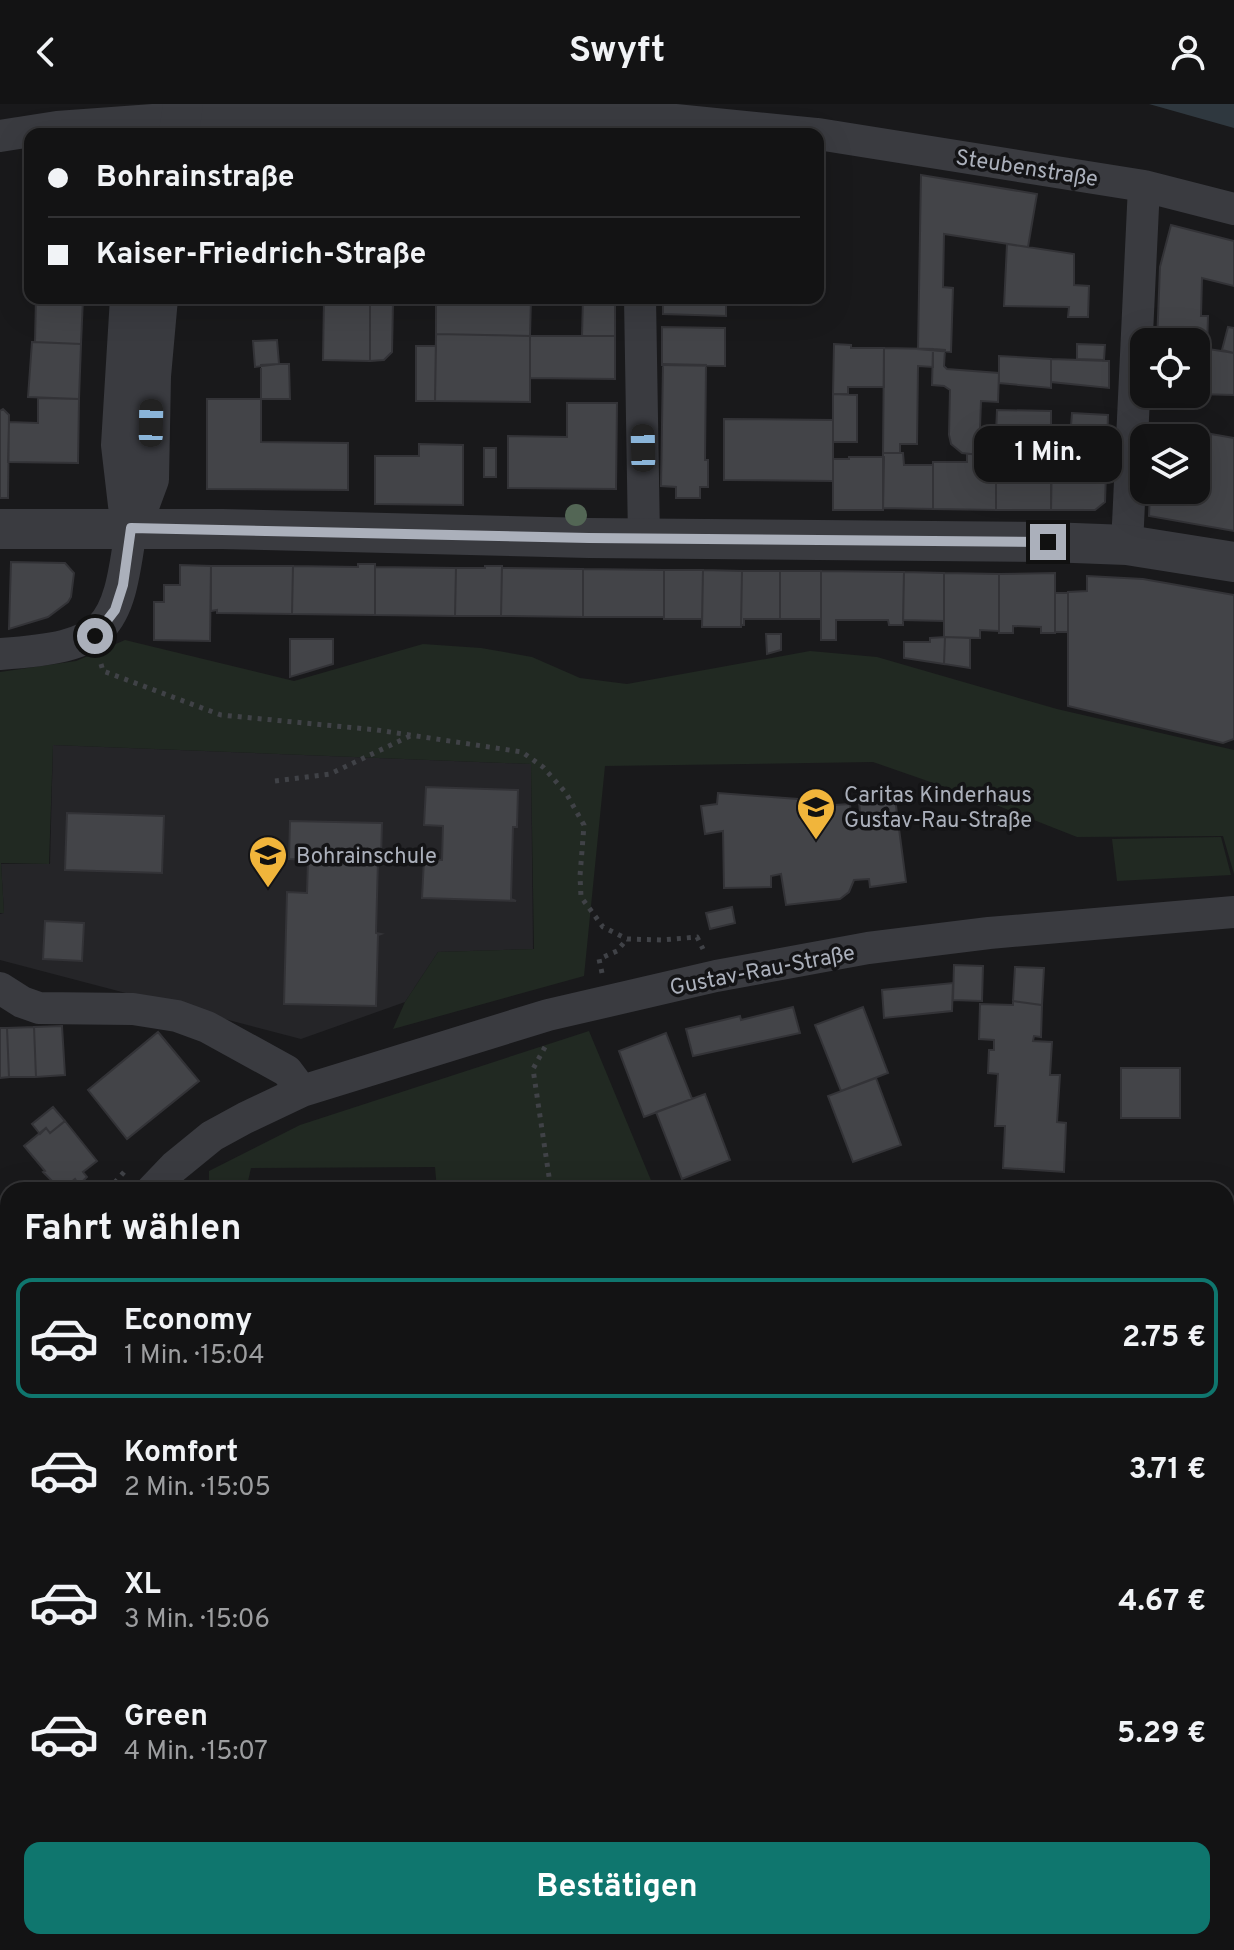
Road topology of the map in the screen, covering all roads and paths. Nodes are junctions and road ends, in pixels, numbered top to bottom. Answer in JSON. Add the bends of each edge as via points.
{"nodes":[{"id":1,"x":179,"y":122,"type":"edge"},
{"id":2,"x":636,"y":125,"type":"edge"},
{"id":3,"x":51,"y":128,"type":"edge"},
{"id":4,"x":696,"y":128,"type":"edge"},
{"id":5,"x":24,"y":132,"type":"edge"},
{"id":6,"x":824,"y":135,"type":"edge"},
{"id":7,"x":0,"y":136,"type":"edge"},
{"id":8,"x":1144,"y":186,"type":"junction"},
{"id":9,"x":1234,"y":209,"type":"edge"},
{"id":10,"x":130,"y":304,"type":"edge"},
{"id":11,"x":157,"y":304,"type":"edge"},
{"id":12,"x":640,"y":304,"type":"edge"},
{"id":13,"x":131,"y":528,"type":"junction"},
{"id":14,"x":0,"y":529,"type":"edge"},
{"id":15,"x":644,"y":538,"type":"junction"},
{"id":16,"x":1127,"y":545,"type":"junction"},
{"id":17,"x":1234,"y":562,"type":"edge"},
{"id":18,"x":0,"y":654,"type":"edge"},
{"id":19,"x":103,"y":671,"type":"dead end"},
{"id":20,"x":412,"y":735,"type":"junction"},
{"id":21,"x":275,"y":781,"type":"dead end"},
{"id":22,"x":1234,"y":912,"type":"edge"},
{"id":23,"x":627,"y":939,"type":"junction"},
{"id":24,"x":703,"y":949,"type":"dead end"},
{"id":25,"x":602,"y":973,"type":"dead end"},
{"id":26,"x":0,"y":988,"type":"edge"},
{"id":27,"x":533,"y":1069,"type":"dead end"},
{"id":28,"x":302,"y":1091,"type":"junction"},
{"id":29,"x":169,"y":1182,"type":"edge"},
{"id":30,"x":550,"y":1182,"type":"edge"}],
"edges":[{"from":1,"to":2,"type":"street","name":"Steubenstraße"},
{"from":1,"to":3,"type":"street","name":"Steubenstraße"},
{"from":2,"to":4,"type":"street","name":"Steubenstraße"},
{"from":5,"to":7,"type":"street","name":"Steubenstraße"},
{"from":6,"to":8,"type":"street","name":"Steubenstraße"},
{"from":8,"to":9,"type":"street","name":"Steubenstraße"},
{"from":8,"to":16,"type":"street"},
{"from":10,"to":13,"type":"street","via":[[121,445]]},
{"from":11,"to":13,"type":"street","via":[[149,479]]},
{"from":12,"to":15,"type":"street"},
{"from":13,"to":14,"type":"street"},
{"from":13,"to":15,"type":"street"},
{"from":13,"to":18,"type":"street","via":[[115,610],[95,636],[54,648]]},
{"from":15,"to":16,"type":"street"},
{"from":16,"to":17,"type":"street"},
{"from":19,"to":20,"type":"path","via":[[221,715]]},
{"from":20,"to":21,"type":"path","via":[[330,774]]},
{"from":20,"to":23,"type":"path","via":[[522,752],[543,767],[584,825],[581,897],[603,927]]},
{"from":22,"to":28,"type":"street","name":"Gustav-Rau-Straße","via":[[989,933],[793,961],[548,1015]]},
{"from":23,"to":24,"type":"path","via":[[697,937]]},
{"from":23,"to":25,"type":"path","via":[[599,959]]},
{"from":26,"to":28,"type":"street","via":[[39,1008],[102,1007],[177,1016],[287,1071]]},
{"from":27,"to":30,"type":"path"},
{"from":28,"to":29,"type":"street","name":"Gustav-Rau-Straße","via":[[212,1136]]}]}
